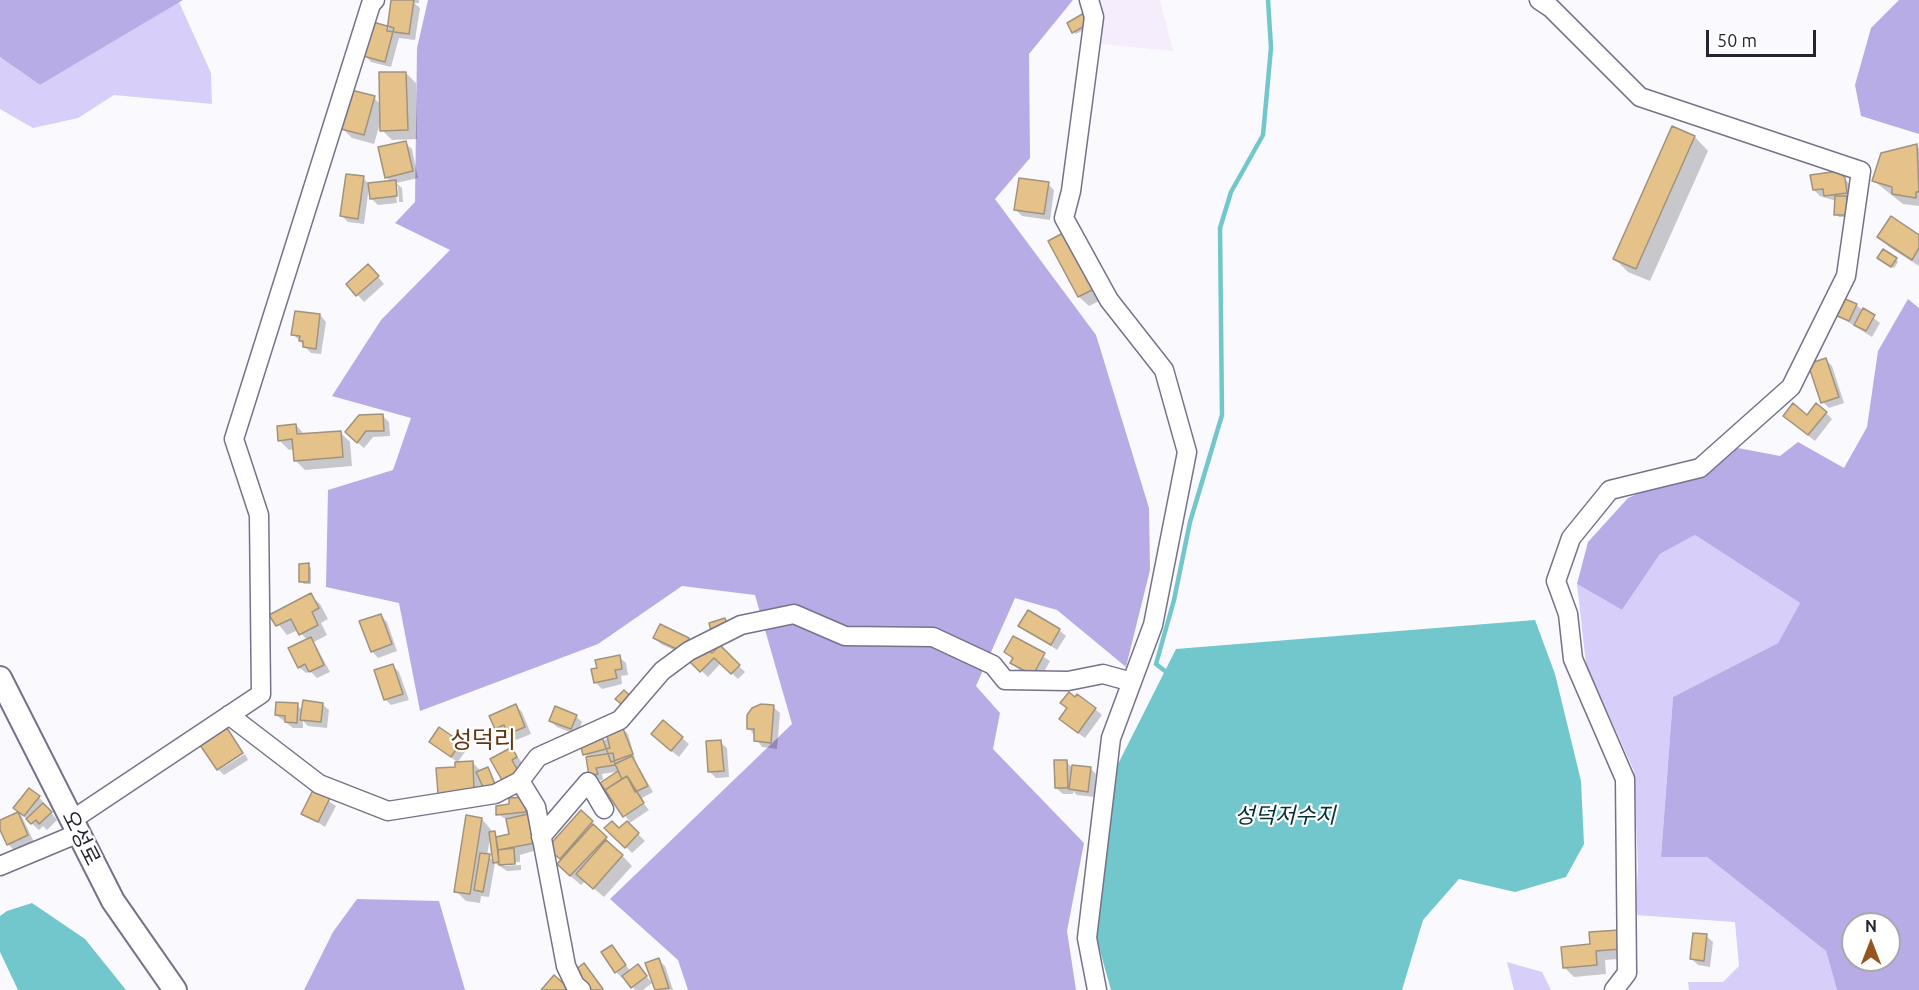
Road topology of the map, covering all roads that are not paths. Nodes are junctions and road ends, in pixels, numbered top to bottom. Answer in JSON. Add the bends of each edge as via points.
{"nodes":[{"id":1,"x":375,"y":0,"type":"edge"},
{"id":2,"x":1089,"y":0,"type":"edge"},
{"id":3,"x":1539,"y":0,"type":"edge"},
{"id":4,"x":0,"y":678,"type":"edge"},
{"id":5,"x":1132,"y":682,"type":"junction"},
{"id":6,"x":229,"y":715,"type":"junction"},
{"id":7,"x":520,"y":781,"type":"junction"},
{"id":8,"x":604,"y":809,"type":"dead end"},
{"id":9,"x":76,"y":826,"type":"junction"},
{"id":10,"x":541,"y":837,"type":"junction"},
{"id":11,"x":0,"y":866,"type":"edge"},
{"id":12,"x":175,"y":990,"type":"edge"},
{"id":13,"x":580,"y":990,"type":"edge"},
{"id":14,"x":1096,"y":990,"type":"edge"},
{"id":15,"x":1614,"y":990,"type":"edge"}],
"edges":[{"from":1,"to":6,"type":"street","via":[[234,439],[259,515],[261,694]]},
{"from":2,"to":5,"type":"street","via":[[1094,17],[1064,218],[1109,300],[1164,370],[1187,452],[1153,625]]},
{"from":3,"to":15,"type":"street","via":[[1640,97],[1861,171],[1846,276],[1791,387],[1700,468],[1610,490],[1571,538],[1556,581],[1568,614],[1573,658],[1625,779],[1627,973]]},
{"from":4,"to":9,"type":"main road","name":"오성로"},
{"from":5,"to":7,"type":"street","via":[[1103,674],[1068,681],[1005,680],[993,665],[933,636],[844,636],[795,614],[741,625],[689,651],[662,671],[620,720],[538,757]]},
{"from":5,"to":14,"type":"street","via":[[1111,738],[1098,833],[1087,938]]},
{"from":6,"to":7,"type":"street","via":[[320,784],[388,811],[495,794]]},
{"from":6,"to":9,"type":"street"},
{"from":7,"to":10,"type":"street","via":[[536,807]]},
{"from":8,"to":10,"type":"street","via":[[588,782]]},
{"from":9,"to":11,"type":"street"},
{"from":9,"to":12,"type":"main road","name":"오성로","via":[[113,901]]},
{"from":10,"to":13,"type":"street","via":[[566,966]]}]}
